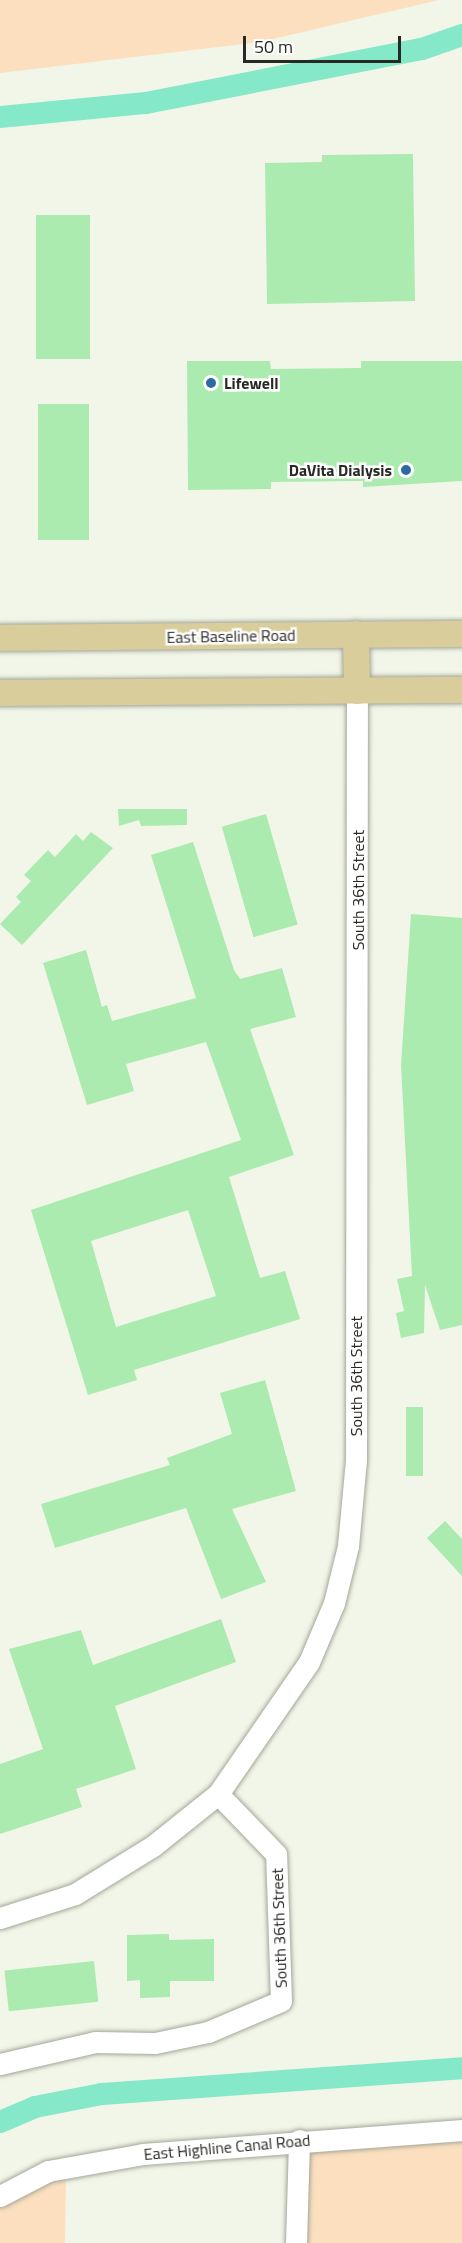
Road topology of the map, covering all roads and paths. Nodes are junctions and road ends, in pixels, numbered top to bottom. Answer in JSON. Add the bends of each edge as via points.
{"nodes":[{"id":1,"x":356,"y":634,"type":"junction"},
{"id":2,"x":462,"y":634,"type":"edge"},
{"id":3,"x":0,"y":638,"type":"edge"},
{"id":4,"x":462,"y":690,"type":"edge"},
{"id":5,"x":357,"y":691,"type":"junction"},
{"id":6,"x":0,"y":693,"type":"edge"},
{"id":7,"x":218,"y":1794,"type":"junction"},
{"id":8,"x":0,"y":1918,"type":"edge"},
{"id":9,"x":0,"y":2064,"type":"edge"},
{"id":10,"x":462,"y":2130,"type":"edge"},
{"id":11,"x":299,"y":2140,"type":"junction"},
{"id":12,"x":0,"y":2196,"type":"edge"},
{"id":13,"x":296,"y":2243,"type":"edge"}],
"edges":[{"from":1,"to":2,"type":"main road","name":"East Baseline Road"},
{"from":1,"to":3,"type":"main road","name":"East Baseline Road"},
{"from":1,"to":5,"type":"main road"},
{"from":4,"to":5,"type":"main road"},
{"from":5,"to":6,"type":"main road"},
{"from":5,"to":7,"type":"street","name":"South 36th Street","via":[[356,1460],[348,1546],[334,1603],[309,1662]]},
{"from":7,"to":8,"type":"street","via":[[153,1846],[75,1894]]},
{"from":7,"to":9,"type":"street","name":"South 36th Street","via":[[276,1854],[281,2001],[208,2032],[155,2043],[95,2042]]},
{"from":10,"to":11,"type":"street","name":"East Highline Canal Road"},
{"from":11,"to":12,"type":"street","name":"East Highline Canal Road","via":[[76,2164]]},
{"from":11,"to":13,"type":"street"}]}
